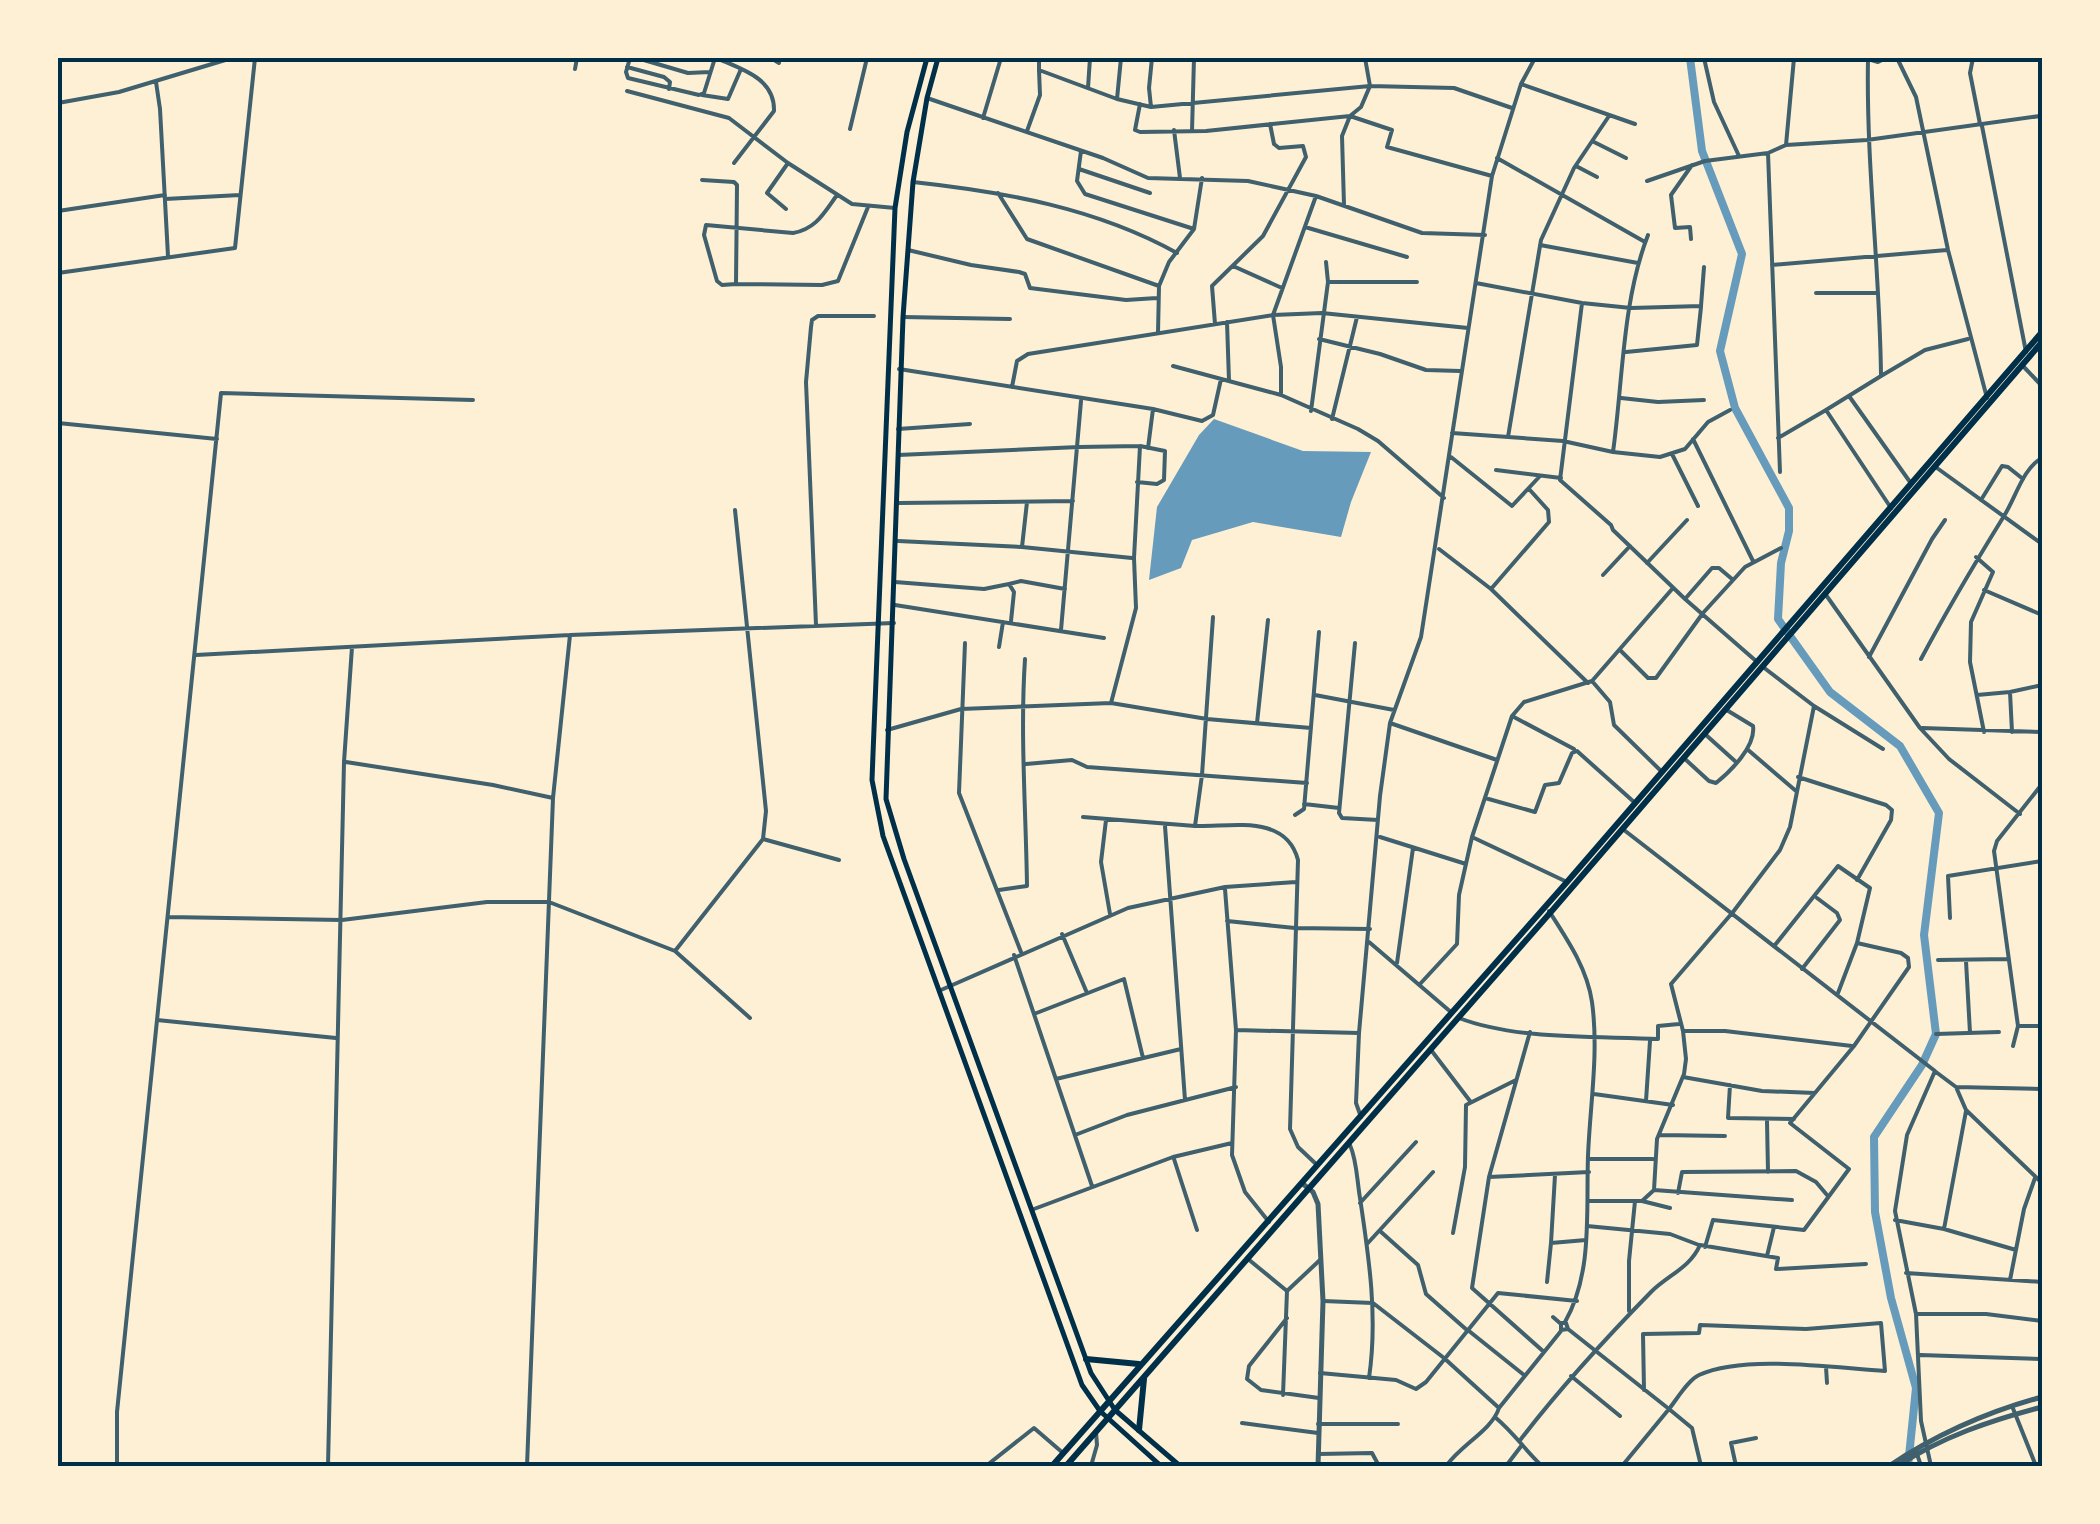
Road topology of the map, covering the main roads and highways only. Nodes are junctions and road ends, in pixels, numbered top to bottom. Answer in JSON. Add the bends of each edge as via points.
{"nodes":[{"id":1,"x":927,"y":58,"type":"edge"},
{"id":2,"x":938,"y":58,"type":"edge"},
{"id":3,"x":2042,"y":332,"type":"edge"},
{"id":4,"x":2042,"y":342,"type":"edge"},
{"id":5,"x":1814,"y":603,"type":"junction"},
{"id":6,"x":1760,"y":664,"type":"junction"},
{"id":7,"x":1619,"y":826,"type":"junction"},
{"id":8,"x":1548,"y":909,"type":"junction"},
{"id":9,"x":1455,"y":1016,"type":"junction"},
{"id":10,"x":1306,"y":1187,"type":"junction"},
{"id":11,"x":1086,"y":1359,"type":"junction"},
{"id":12,"x":1140,"y":1364,"type":"junction"},
{"id":13,"x":1144,"y":1378,"type":"junction"},
{"id":14,"x":1108,"y":1401,"type":"junction"},
{"id":15,"x":1115,"y":1410,"type":"junction"},
{"id":16,"x":1100,"y":1411,"type":"junction"},
{"id":17,"x":1106,"y":1420,"type":"junction"},
{"id":18,"x":1139,"y":1430,"type":"junction"},
{"id":19,"x":1052,"y":1466,"type":"edge"},
{"id":20,"x":1066,"y":1466,"type":"edge"},
{"id":21,"x":1161,"y":1466,"type":"edge"},
{"id":22,"x":1180,"y":1466,"type":"edge"}],
"edges":[{"from":1,"to":16,"type":"main road","via":[[895,208],[874,795],[883,836],[1078,1376]]},
{"from":2,"to":11,"type":"main road","via":[[914,182],[902,317],[886,799]]},
{"from":3,"to":5,"type":"highway"},
{"from":4,"to":5,"type":"highway"},
{"from":5,"to":6,"type":"highway"},
{"from":6,"to":7,"type":"highway"},
{"from":6,"to":7,"type":"highway"},
{"from":7,"to":8,"type":"highway"},
{"from":7,"to":8,"type":"highway"},
{"from":8,"to":9,"type":"highway"},
{"from":9,"to":10,"type":"highway"},
{"from":9,"to":10,"type":"highway"},
{"from":10,"to":12,"type":"highway"},
{"from":10,"to":13,"type":"highway"},
{"from":11,"to":12,"type":"highway"},
{"from":11,"to":14,"type":"main road"},
{"from":12,"to":14,"type":"highway"},
{"from":13,"to":15,"type":"highway"},
{"from":13,"to":18,"type":"highway"},
{"from":14,"to":15,"type":"main road"},
{"from":14,"to":16,"type":"highway"},
{"from":15,"to":17,"type":"highway"},
{"from":15,"to":18,"type":"main road"},
{"from":16,"to":17,"type":"main road"},
{"from":16,"to":19,"type":"highway"},
{"from":17,"to":20,"type":"highway"},
{"from":17,"to":21,"type":"main road"},
{"from":18,"to":22,"type":"main road"}]}
